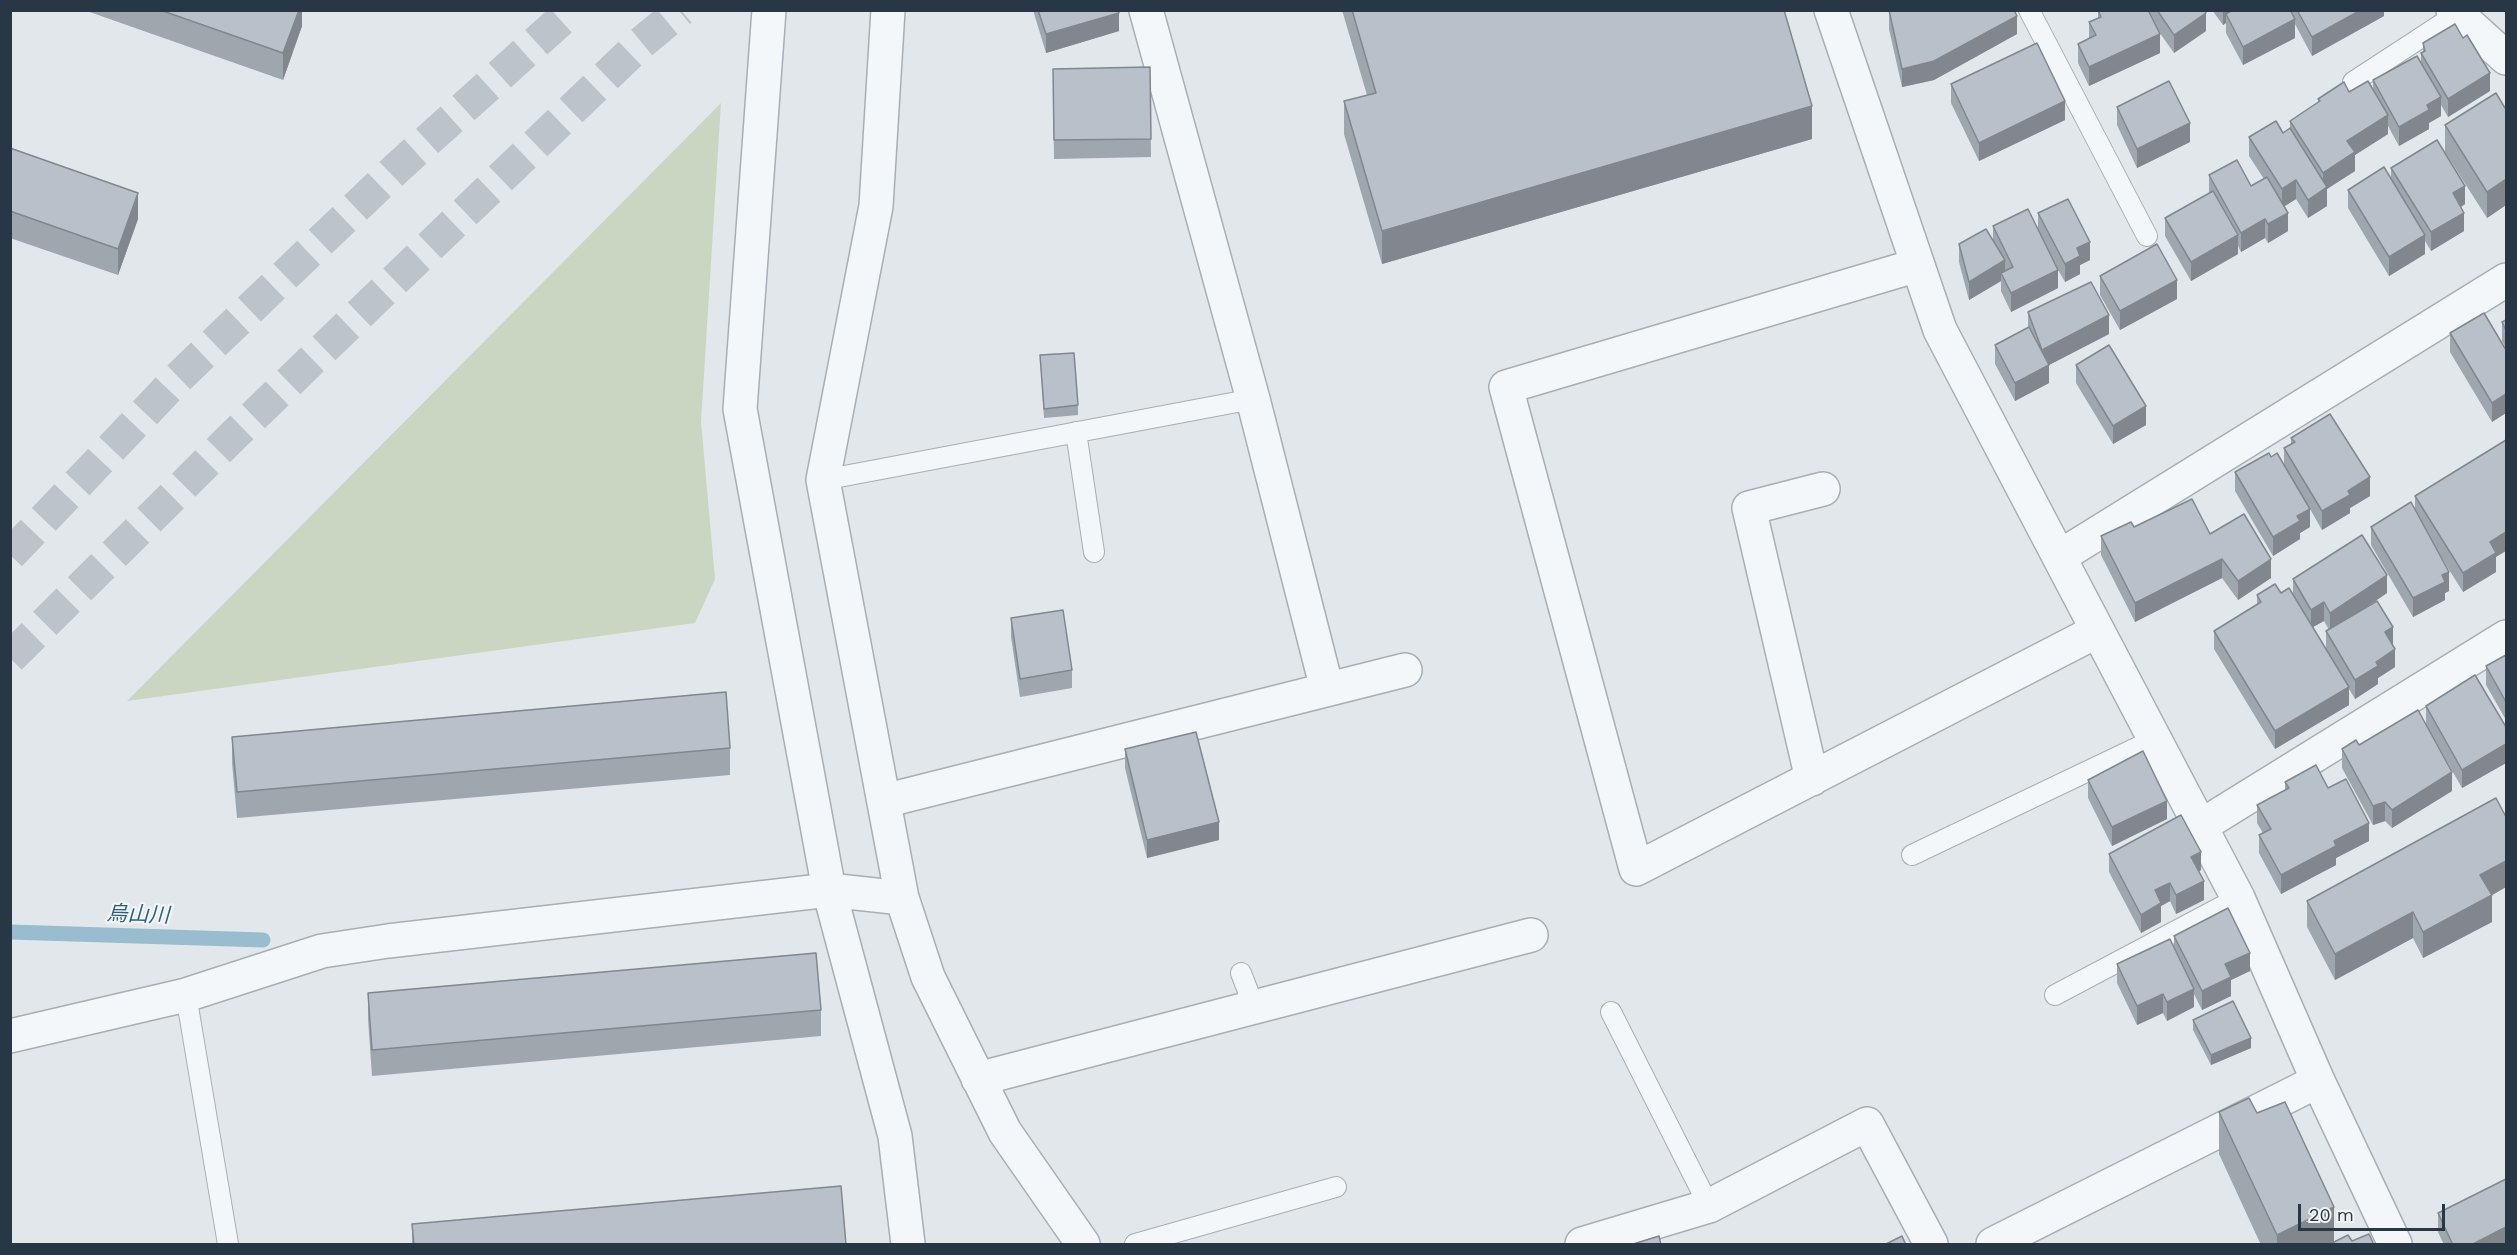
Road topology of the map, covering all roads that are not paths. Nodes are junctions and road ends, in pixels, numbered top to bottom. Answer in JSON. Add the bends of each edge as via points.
{"nodes":[{"id":1,"x":769,"y":10,"type":"edge"},
{"id":2,"x":888,"y":10,"type":"edge"},
{"id":3,"x":1146,"y":10,"type":"edge"},
{"id":4,"x":1831,"y":10,"type":"edge"},
{"id":5,"x":2030,"y":10,"type":"edge"},
{"id":6,"x":2455,"y":12,"type":"edge"},
{"id":7,"x":2506,"y":58,"type":"edge"},
{"id":8,"x":2353,"y":82,"type":"dead end"},
{"id":9,"x":2147,"y":236,"type":"dead end"},
{"id":10,"x":1918,"y":265,"type":"junction"},
{"id":11,"x":2506,"y":280,"type":"edge"},
{"id":12,"x":1253,"y":399,"type":"junction"},
{"id":13,"x":1076,"y":432,"type":"junction"},
{"id":14,"x":823,"y":480,"type":"junction"},
{"id":15,"x":1823,"y":489,"type":"dead end"},
{"id":16,"x":1094,"y":552,"type":"dead end"},
{"id":17,"x":2059,"y":556,"type":"junction"},
{"id":18,"x":2097,"y":631,"type":"junction"},
{"id":19,"x":2506,"y":637,"type":"edge"},
{"id":20,"x":1405,"y":670,"type":"dead end"},
{"id":21,"x":1327,"y":689,"type":"junction"},
{"id":22,"x":2153,"y":740,"type":"junction"},
{"id":23,"x":1812,"y":778,"type":"junction"},
{"id":24,"x":884,"y":801,"type":"junction"},
{"id":25,"x":2201,"y":826,"type":"junction"},
{"id":26,"x":1912,"y":855,"type":"dead end"},
{"id":27,"x":829,"y":890,"type":"junction"},
{"id":28,"x":902,"y":898,"type":"junction"},
{"id":29,"x":2238,"y":898,"type":"junction"},
{"id":30,"x":1531,"y":935,"type":"dead end"},
{"id":31,"x":1241,"y":973,"type":"dead end"},
{"id":32,"x":186,"y":995,"type":"junction"},
{"id":33,"x":2055,"y":995,"type":"dead end"},
{"id":34,"x":1254,"y":1007,"type":"junction"},
{"id":35,"x":1611,"y":1012,"type":"dead end"},
{"id":36,"x":10,"y":1036,"type":"edge"},
{"id":37,"x":978,"y":1079,"type":"junction"},
{"id":38,"x":2318,"y":1081,"type":"junction"},
{"id":39,"x":1336,"y":1187,"type":"dead end"},
{"id":40,"x":1709,"y":1206,"type":"junction"},
{"id":41,"x":228,"y":1245,"type":"edge"},
{"id":42,"x":908,"y":1245,"type":"edge"},
{"id":43,"x":1083,"y":1245,"type":"edge"},
{"id":44,"x":1135,"y":1245,"type":"edge"},
{"id":45,"x":1582,"y":1245,"type":"edge"},
{"id":46,"x":1931,"y":1245,"type":"edge"},
{"id":47,"x":1993,"y":1245,"type":"edge"},
{"id":48,"x":2395,"y":1245,"type":"edge"}],
"edges":[{"from":1,"to":27,"type":"street","via":[[740,409]]},
{"from":2,"to":14,"type":"street","via":[[876,206]]},
{"from":3,"to":12,"type":"street"},
{"from":4,"to":10,"type":"street"},
{"from":5,"to":9,"type":"lane"},
{"from":6,"to":7,"type":"street"},
{"from":6,"to":8,"type":"lane"},
{"from":10,"to":17,"type":"street","via":[[1940,330]]},
{"from":10,"to":23,"type":"street","via":[[1506,387],[1636,869]]},
{"from":11,"to":17,"type":"street"},
{"from":12,"to":13,"type":"lane"},
{"from":12,"to":21,"type":"street"},
{"from":13,"to":14,"type":"lane"},
{"from":13,"to":16,"type":"lane"},
{"from":14,"to":24,"type":"street"},
{"from":15,"to":23,"type":"street","via":[[1749,508]]},
{"from":17,"to":18,"type":"street"},
{"from":18,"to":22,"type":"street"},
{"from":18,"to":23,"type":"street"},
{"from":19,"to":25,"type":"street"},
{"from":20,"to":21,"type":"street"},
{"from":21,"to":24,"type":"street"},
{"from":22,"to":25,"type":"street"},
{"from":22,"to":26,"type":"lane"},
{"from":24,"to":28,"type":"street"},
{"from":25,"to":29,"type":"street"},
{"from":27,"to":28,"type":"street"},
{"from":27,"to":32,"type":"street","via":[[322,951]]},
{"from":27,"to":42,"type":"street","via":[[895,1136]]},
{"from":28,"to":37,"type":"street","via":[[928,977]]},
{"from":29,"to":33,"type":"lane"},
{"from":29,"to":38,"type":"street"},
{"from":30,"to":34,"type":"street"},
{"from":31,"to":34,"type":"lane"},
{"from":32,"to":36,"type":"street"},
{"from":32,"to":41,"type":"lane"},
{"from":34,"to":37,"type":"street"},
{"from":35,"to":40,"type":"lane"},
{"from":37,"to":43,"type":"street","via":[[1005,1132]]},
{"from":38,"to":47,"type":"street"},
{"from":38,"to":48,"type":"street"},
{"from":39,"to":44,"type":"lane"},
{"from":40,"to":45,"type":"street"},
{"from":40,"to":46,"type":"street","via":[[1867,1124]]}]}
